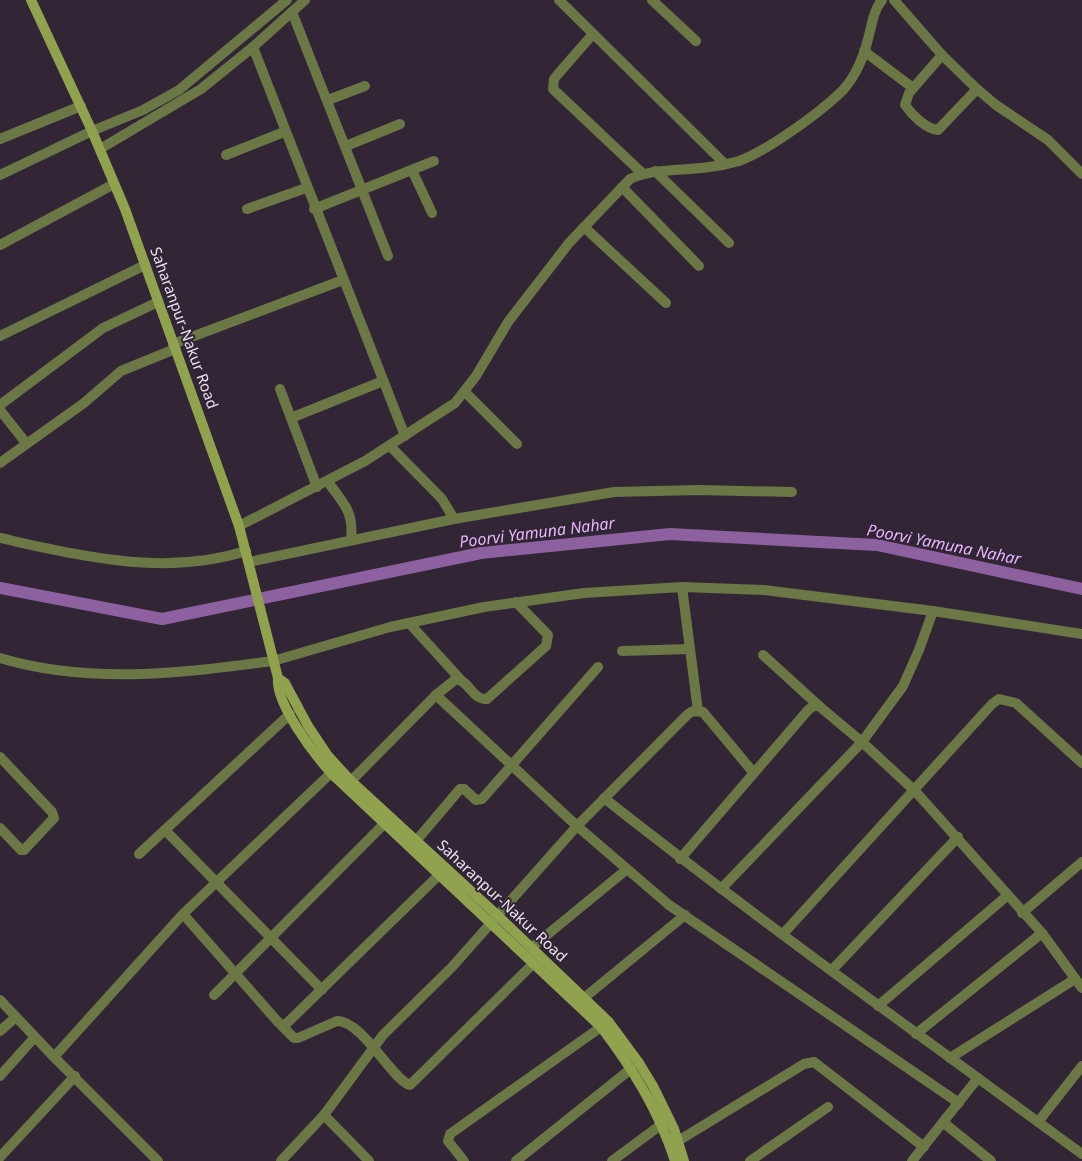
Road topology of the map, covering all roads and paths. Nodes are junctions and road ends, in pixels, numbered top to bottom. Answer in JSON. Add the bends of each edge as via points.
{"nodes":[{"id":1,"x":30,"y":0,"type":"edge"},
{"id":2,"x":287,"y":0,"type":"edge"},
{"id":3,"x":305,"y":0,"type":"edge"},
{"id":4,"x":559,"y":0,"type":"edge"},
{"id":5,"x":652,"y":0,"type":"edge"},
{"id":6,"x":882,"y":0,"type":"edge"},
{"id":7,"x":894,"y":0,"type":"edge"},
{"id":8,"x":292,"y":12,"type":"junction"},
{"id":9,"x":593,"y":34,"type":"junction"},
{"id":10,"x":696,"y":41,"type":"dead end"},
{"id":11,"x":253,"y":48,"type":"junction"},
{"id":12,"x":864,"y":52,"type":"junction"},
{"id":13,"x":942,"y":55,"type":"junction"},
{"id":14,"x":365,"y":86,"type":"dead end"},
{"id":15,"x":913,"y":88,"type":"junction"},
{"id":16,"x":978,"y":89,"type":"junction"},
{"id":17,"x":328,"y":100,"type":"junction"},
{"id":18,"x":81,"y":106,"type":"junction"},
{"id":19,"x":400,"y":124,"type":"dead end"},
{"id":20,"x":92,"y":131,"type":"junction"},
{"id":21,"x":284,"y":132,"type":"junction"},
{"id":22,"x":0,"y":139,"type":"edge"},
{"id":23,"x":346,"y":146,"type":"junction"},
{"id":24,"x":100,"y":149,"type":"junction"},
{"id":25,"x":226,"y":155,"type":"dead end"},
{"id":26,"x":434,"y":161,"type":"dead end"},
{"id":27,"x":725,"y":164,"type":"junction"},
{"id":28,"x":412,"y":170,"type":"junction"},
{"id":29,"x":655,"y":172,"type":"junction"},
{"id":30,"x":642,"y":173,"type":"junction"},
{"id":31,"x":1082,"y":174,"type":"edge"},
{"id":32,"x":0,"y":175,"type":"edge"},
{"id":33,"x":114,"y":184,"type":"junction"},
{"id":34,"x":622,"y":186,"type":"junction"},
{"id":35,"x":306,"y":188,"type":"junction"},
{"id":36,"x":364,"y":190,"type":"junction"},
{"id":37,"x":247,"y":209,"type":"dead end"},
{"id":38,"x":314,"y":209,"type":"junction"},
{"id":39,"x":432,"y":213,"type":"dead end"},
{"id":40,"x":584,"y":226,"type":"junction"},
{"id":41,"x":729,"y":243,"type":"dead end"},
{"id":42,"x":0,"y":245,"type":"edge"},
{"id":43,"x":388,"y":256,"type":"dead end"},
{"id":44,"x":145,"y":265,"type":"junction"},
{"id":45,"x":699,"y":266,"type":"dead end"},
{"id":46,"x":343,"y":280,"type":"junction"},
{"id":47,"x":158,"y":302,"type":"junction"},
{"id":48,"x":666,"y":303,"type":"dead end"},
{"id":49,"x":0,"y":336,"type":"edge"},
{"id":50,"x":174,"y":347,"type":"junction"},
{"id":51,"x":383,"y":381,"type":"junction"},
{"id":52,"x":280,"y":389,"type":"dead end"},
{"id":53,"x":465,"y":392,"type":"junction"},
{"id":54,"x":0,"y":405,"type":"edge"},
{"id":55,"x":0,"y":410,"type":"edge"},
{"id":56,"x":291,"y":418,"type":"junction"},
{"id":57,"x":405,"y":436,"type":"junction"},
{"id":58,"x":26,"y":443,"type":"junction"},
{"id":59,"x":517,"y":444,"type":"dead end"},
{"id":60,"x":390,"y":446,"type":"junction"},
{"id":61,"x":0,"y":463,"type":"edge"},
{"id":62,"x":328,"y":482,"type":"junction"},
{"id":63,"x":317,"y":488,"type":"junction"},
{"id":64,"x":792,"y":492,"type":"dead end"},
{"id":65,"x":454,"y":519,"type":"junction"},
{"id":66,"x":239,"y":526,"type":"junction"},
{"id":67,"x":0,"y":538,"type":"edge"},
{"id":68,"x":351,"y":539,"type":"junction"},
{"id":69,"x":246,"y":551,"type":"junction"},
{"id":70,"x":249,"y":566,"type":"junction"},
{"id":71,"x":682,"y":587,"type":"junction"},
{"id":72,"x":516,"y":602,"type":"junction"},
{"id":73,"x":932,"y":612,"type":"junction"},
{"id":74,"x":408,"y":623,"type":"junction"},
{"id":75,"x":1082,"y":634,"type":"edge"},
{"id":76,"x":690,"y":649,"type":"junction"},
{"id":77,"x":622,"y":652,"type":"dead end"},
{"id":78,"x":763,"y":655,"type":"dead end"},
{"id":79,"x":0,"y":658,"type":"edge"},
{"id":80,"x":273,"y":661,"type":"junction"},
{"id":81,"x":598,"y":667,"type":"dead end"},
{"id":82,"x":278,"y":678,"type":"junction"},
{"id":83,"x":461,"y":680,"type":"junction"},
{"id":84,"x":436,"y":695,"type":"junction"},
{"id":85,"x":818,"y":706,"type":"junction"},
{"id":86,"x":698,"y":711,"type":"junction"},
{"id":87,"x":290,"y":714,"type":"junction"},
{"id":88,"x":862,"y":742,"type":"junction"},
{"id":89,"x":0,"y":757,"type":"edge"},
{"id":90,"x":1082,"y":763,"type":"edge"},
{"id":91,"x":512,"y":766,"type":"junction"},
{"id":92,"x":753,"y":772,"type":"junction"},
{"id":93,"x":331,"y":773,"type":"junction"},
{"id":94,"x":351,"y":781,"type":"junction"},
{"id":95,"x":915,"y":791,"type":"junction"},
{"id":96,"x":604,"y":798,"type":"junction"},
{"id":97,"x":384,"y":824,"type":"junction"},
{"id":98,"x":577,"y":826,"type":"junction"},
{"id":99,"x":0,"y":828,"type":"edge"},
{"id":100,"x":165,"y":830,"type":"junction"},
{"id":101,"x":958,"y":837,"type":"junction"},
{"id":102,"x":416,"y":842,"type":"junction"},
{"id":103,"x":139,"y":854,"type":"dead end"},
{"id":104,"x":680,"y":859,"type":"junction"},
{"id":105,"x":1082,"y":862,"type":"edge"},
{"id":106,"x":626,"y":870,"type":"junction"},
{"id":107,"x":439,"y":875,"type":"junction"},
{"id":108,"x":216,"y":882,"type":"junction"},
{"id":109,"x":721,"y":889,"type":"junction"},
{"id":110,"x":1008,"y":895,"type":"junction"},
{"id":111,"x":1022,"y":913,"type":"junction"},
{"id":112,"x":183,"y":914,"type":"junction"},
{"id":113,"x":685,"y":915,"type":"junction"},
{"id":114,"x":494,"y":919,"type":"junction"},
{"id":115,"x":1042,"y":933,"type":"junction"},
{"id":116,"x":783,"y":934,"type":"junction"},
{"id":117,"x":270,"y":939,"type":"junction"},
{"id":118,"x":531,"y":948,"type":"junction"},
{"id":119,"x":534,"y":963,"type":"junction"},
{"id":120,"x":832,"y":970,"type":"junction"},
{"id":121,"x":236,"y":973,"type":"junction"},
{"id":122,"x":1076,"y":979,"type":"junction"},
{"id":123,"x":1082,"y":988,"type":"edge"},
{"id":124,"x":322,"y":990,"type":"junction"},
{"id":125,"x":214,"y":995,"type":"dead end"},
{"id":126,"x":584,"y":998,"type":"junction"},
{"id":127,"x":0,"y":1000,"type":"edge"},
{"id":128,"x":878,"y":1006,"type":"junction"},
{"id":129,"x":16,"y":1017,"type":"junction"},
{"id":130,"x":281,"y":1025,"type":"junction"},
{"id":131,"x":601,"y":1026,"type":"junction"},
{"id":132,"x":0,"y":1031,"type":"edge"},
{"id":133,"x":916,"y":1034,"type":"junction"},
{"id":134,"x":34,"y":1038,"type":"junction"},
{"id":135,"x":374,"y":1046,"type":"junction"},
{"id":136,"x":54,"y":1056,"type":"junction"},
{"id":137,"x":950,"y":1058,"type":"junction"},
{"id":138,"x":1082,"y":1066,"type":"edge"},
{"id":139,"x":632,"y":1068,"type":"junction"},
{"id":140,"x":0,"y":1076,"type":"edge"},
{"id":141,"x":75,"y":1076,"type":"junction"},
{"id":142,"x":978,"y":1078,"type":"junction"},
{"id":143,"x":959,"y":1103,"type":"junction"},
{"id":144,"x":828,"y":1108,"type":"dead end"},
{"id":145,"x":324,"y":1116,"type":"junction"},
{"id":146,"x":944,"y":1122,"type":"junction"},
{"id":147,"x":1038,"y":1122,"type":"junction"},
{"id":148,"x":662,"y":1124,"type":"junction"},
{"id":149,"x":678,"y":1141,"type":"junction"},
{"id":150,"x":924,"y":1147,"type":"junction"},
{"id":151,"x":1082,"y":1154,"type":"edge"},
{"id":152,"x":0,"y":1157,"type":"edge"},
{"id":153,"x":158,"y":1161,"type":"edge"},
{"id":154,"x":281,"y":1161,"type":"edge"},
{"id":155,"x":369,"y":1161,"type":"edge"},
{"id":156,"x":464,"y":1161,"type":"edge"},
{"id":157,"x":516,"y":1161,"type":"edge"},
{"id":158,"x":612,"y":1161,"type":"edge"},
{"id":159,"x":675,"y":1161,"type":"edge"},
{"id":160,"x":684,"y":1161,"type":"edge"},
{"id":161,"x":750,"y":1161,"type":"edge"},
{"id":162,"x":912,"y":1161,"type":"edge"},
{"id":163,"x":991,"y":1161,"type":"edge"}],
"edges":[{"from":1,"to":18,"type":"main road","name":"Saharanpur-Nakur Road"},
{"from":2,"to":20,"type":"street","via":[[179,90],[143,110]]},
{"from":3,"to":8,"type":"street"},
{"from":4,"to":9,"type":"street"},
{"from":5,"to":10,"type":"street"},
{"from":6,"to":12,"type":"street","via":[[873,16]]},
{"from":7,"to":13,"type":"street"},
{"from":8,"to":11,"type":"street"},
{"from":8,"to":17,"type":"street"},
{"from":9,"to":27,"type":"street"},
{"from":9,"to":30,"type":"street","via":[[554,79],[553,89]]},
{"from":11,"to":21,"type":"street"},
{"from":11,"to":24,"type":"street","via":[[185,100]]},
{"from":12,"to":15,"type":"street"},
{"from":12,"to":27,"type":"street","via":[[854,75],[829,102],[764,148],[739,161]]},
{"from":13,"to":15,"type":"street"},
{"from":13,"to":16,"type":"street"},
{"from":14,"to":17,"type":"street"},
{"from":15,"to":16,"type":"street","via":[[905,105],[928,128],[938,130]]},
{"from":16,"to":31,"type":"street","via":[[1048,140]]},
{"from":17,"to":23,"type":"street"},
{"from":18,"to":20,"type":"main road","name":"Saharanpur-Nakur Road"},
{"from":18,"to":22,"type":"street"},
{"from":19,"to":23,"type":"street"},
{"from":20,"to":24,"type":"main road","name":"Saharanpur-Nakur Road"},
{"from":20,"to":32,"type":"street"},
{"from":21,"to":25,"type":"street"},
{"from":21,"to":35,"type":"street"},
{"from":23,"to":36,"type":"street"},
{"from":24,"to":33,"type":"main road","name":"Saharanpur-Nakur Road"},
{"from":26,"to":28,"type":"street"},
{"from":27,"to":29,"type":"street"},
{"from":28,"to":36,"type":"street"},
{"from":28,"to":39,"type":"street"},
{"from":29,"to":30,"type":"street"},
{"from":29,"to":41,"type":"street"},
{"from":30,"to":34,"type":"street"},
{"from":33,"to":42,"type":"street"},
{"from":33,"to":44,"type":"main road","name":"Saharanpur-Nakur Road"},
{"from":34,"to":40,"type":"street"},
{"from":34,"to":45,"type":"street"},
{"from":35,"to":37,"type":"street"},
{"from":35,"to":38,"type":"street"},
{"from":36,"to":38,"type":"street"},
{"from":36,"to":43,"type":"street"},
{"from":38,"to":46,"type":"street"},
{"from":40,"to":48,"type":"street"},
{"from":40,"to":53,"type":"street","via":[[508,322]]},
{"from":44,"to":47,"type":"main road","name":"Saharanpur-Nakur Road"},
{"from":44,"to":49,"type":"street"},
{"from":46,"to":50,"type":"street"},
{"from":46,"to":51,"type":"street"},
{"from":47,"to":50,"type":"main road","name":"Saharanpur-Nakur Road"},
{"from":47,"to":54,"type":"street","via":[[103,328]]},
{"from":50,"to":58,"type":"street","via":[[121,371],[84,403]]},
{"from":50,"to":66,"type":"main road","name":"Saharanpur-Nakur Road"},
{"from":51,"to":56,"type":"street"},
{"from":51,"to":57,"type":"street"},
{"from":52,"to":56,"type":"street"},
{"from":53,"to":57,"type":"street","via":[[443,412]]},
{"from":53,"to":59,"type":"street"},
{"from":55,"to":58,"type":"street"},
{"from":56,"to":63,"type":"street"},
{"from":57,"to":60,"type":"street"},
{"from":58,"to":61,"type":"street"},
{"from":60,"to":62,"type":"street"},
{"from":60,"to":65,"type":"street","via":[[442,498]]},
{"from":62,"to":63,"type":"street"},
{"from":62,"to":68,"type":"street","via":[[350,513]]},
{"from":63,"to":66,"type":"street"},
{"from":64,"to":65,"type":"street","via":[[622,491]]},
{"from":65,"to":68,"type":"street"},
{"from":66,"to":69,"type":"main road","name":"Saharanpur-Nakur Road"},
{"from":67,"to":69,"type":"street","via":[[123,562],[202,562]]},
{"from":68,"to":70,"type":"street"},
{"from":69,"to":70,"type":"main road","name":"Saharanpur-Nakur Road"},
{"from":70,"to":80,"type":"main road","name":"Saharanpur-Nakur Road"},
{"from":71,"to":72,"type":"street","via":[[584,593]]},
{"from":71,"to":73,"type":"street","via":[[764,590]]},
{"from":71,"to":76,"type":"street"},
{"from":72,"to":74,"type":"street"},
{"from":72,"to":83,"type":"street","via":[[548,636],[546,646],[487,699],[478,698]]},
{"from":73,"to":75,"type":"street"},
{"from":73,"to":88,"type":"street","via":[[903,686]]},
{"from":74,"to":80,"type":"street"},
{"from":74,"to":83,"type":"street"},
{"from":76,"to":77,"type":"street"},
{"from":76,"to":86,"type":"street"},
{"from":78,"to":85,"type":"street"},
{"from":79,"to":80,"type":"street","via":[[57,672],[124,676]]},
{"from":80,"to":82,"type":"main road","name":"Saharanpur-Nakur Road"},
{"from":81,"to":91,"type":"street"},
{"from":82,"to":87,"type":"main road","name":"Saharanpur-Nakur Road","via":[[277,686]]},
{"from":82,"to":94,"type":"main road","name":"Saharanpur-Nakur Road","via":[[285,683],[328,756]]},
{"from":83,"to":84,"type":"street","via":[[453,680]]},
{"from":84,"to":91,"type":"street"},
{"from":84,"to":94,"type":"street"},
{"from":85,"to":88,"type":"street"},
{"from":85,"to":92,"type":"street","via":[[809,709]]},
{"from":86,"to":92,"type":"street","via":[[706,716]]},
{"from":86,"to":96,"type":"street","via":[[688,714]]},
{"from":87,"to":93,"type":"main road","name":"Saharanpur-Nakur Road"},
{"from":87,"to":100,"type":"street"},
{"from":88,"to":95,"type":"street"},
{"from":88,"to":109,"type":"street"},
{"from":89,"to":99,"type":"street","via":[[54,818],[24,850]]},
{"from":90,"to":95,"type":"street","via":[[1016,703],[1000,699]]},
{"from":91,"to":98,"type":"street"},
{"from":91,"to":102,"type":"street","via":[[482,799],[476,800],[460,789]]},
{"from":92,"to":104,"type":"street"},
{"from":93,"to":97,"type":"main road","name":"Saharanpur-Nakur Road"},
{"from":93,"to":108,"type":"street"},
{"from":94,"to":102,"type":"main road","name":"Saharanpur-Nakur Road"},
{"from":95,"to":101,"type":"street"},
{"from":95,"to":116,"type":"street"},
{"from":96,"to":98,"type":"street"},
{"from":96,"to":104,"type":"street"},
{"from":97,"to":107,"type":"main road","name":"Saharanpur-Nakur Road"},
{"from":97,"to":117,"type":"street"},
{"from":98,"to":106,"type":"street"},
{"from":98,"to":114,"type":"street"},
{"from":100,"to":103,"type":"street"},
{"from":100,"to":108,"type":"street"},
{"from":101,"to":110,"type":"street"},
{"from":101,"to":120,"type":"street"},
{"from":102,"to":114,"type":"main road","name":"Saharanpur-Nakur Road"},
{"from":104,"to":109,"type":"street"},
{"from":105,"to":111,"type":"street"},
{"from":106,"to":113,"type":"street"},
{"from":106,"to":118,"type":"street"},
{"from":107,"to":114,"type":"main road","name":"Saharanpur-Nakur Road"},
{"from":107,"to":124,"type":"street"},
{"from":108,"to":112,"type":"street"},
{"from":108,"to":117,"type":"street"},
{"from":109,"to":116,"type":"street"},
{"from":110,"to":111,"type":"street"},
{"from":110,"to":128,"type":"street"},
{"from":111,"to":115,"type":"street"},
{"from":112,"to":121,"type":"street"},
{"from":112,"to":136,"type":"street"},
{"from":113,"to":126,"type":"street"},
{"from":113,"to":143,"type":"street"},
{"from":114,"to":118,"type":"main road","name":"Saharanpur-Nakur Road"},
{"from":114,"to":119,"type":"main road","name":"Saharanpur-Nakur Road"},
{"from":114,"to":135,"type":"street"},
{"from":115,"to":122,"type":"street"},
{"from":115,"to":133,"type":"street"},
{"from":116,"to":120,"type":"street"},
{"from":117,"to":121,"type":"street"},
{"from":117,"to":124,"type":"street"},
{"from":118,"to":126,"type":"main road","name":"Saharanpur-Nakur Road"},
{"from":119,"to":131,"type":"main road","name":"Saharanpur-Nakur Road"},
{"from":119,"to":135,"type":"street","via":[[410,1085]]},
{"from":120,"to":128,"type":"street"},
{"from":121,"to":125,"type":"street"},
{"from":121,"to":130,"type":"street"},
{"from":122,"to":123,"type":"street"},
{"from":122,"to":137,"type":"street"},
{"from":124,"to":130,"type":"street","via":[[288,1023]]},
{"from":126,"to":149,"type":"main road","name":"Saharanpur-Nakur Road","via":[[608,1021],[640,1063]]},
{"from":127,"to":129,"type":"street"},
{"from":128,"to":133,"type":"street"},
{"from":129,"to":132,"type":"street"},
{"from":129,"to":134,"type":"street"},
{"from":130,"to":135,"type":"street","via":[[298,1038],[340,1020]]},
{"from":131,"to":139,"type":"main road","name":"Saharanpur-Nakur Road"},
{"from":131,"to":156,"type":"street","via":[[450,1134],[448,1141]]},
{"from":133,"to":137,"type":"street"},
{"from":134,"to":136,"type":"street"},
{"from":134,"to":140,"type":"street"},
{"from":135,"to":145,"type":"street"},
{"from":136,"to":141,"type":"street"},
{"from":137,"to":142,"type":"street"},
{"from":138,"to":147,"type":"street"},
{"from":139,"to":148,"type":"main road","name":"Saharanpur-Nakur Road"},
{"from":139,"to":157,"type":"street"},
{"from":141,"to":152,"type":"street"},
{"from":141,"to":153,"type":"street"},
{"from":142,"to":143,"type":"street"},
{"from":142,"to":147,"type":"street"},
{"from":143,"to":146,"type":"street"},
{"from":144,"to":161,"type":"street"},
{"from":145,"to":154,"type":"street"},
{"from":145,"to":155,"type":"street"},
{"from":146,"to":150,"type":"street"},
{"from":146,"to":163,"type":"street"},
{"from":147,"to":151,"type":"street"},
{"from":148,"to":158,"type":"street"},
{"from":148,"to":159,"type":"main road","name":"Saharanpur-Nakur Road"},
{"from":149,"to":150,"type":"street","via":[[804,1064],[814,1062]]},
{"from":149,"to":160,"type":"main road","name":"Saharanpur-Nakur Road"},
{"from":150,"to":162,"type":"street"}]}
